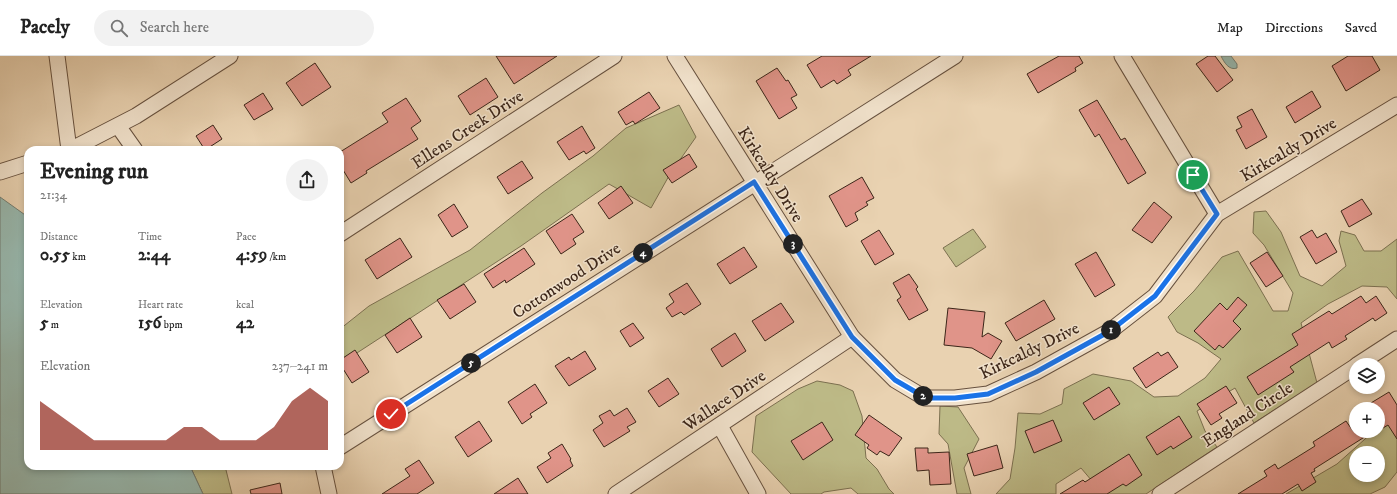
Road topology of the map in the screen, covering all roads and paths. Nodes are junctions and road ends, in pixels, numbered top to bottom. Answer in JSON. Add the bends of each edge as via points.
{"nodes":[{"id":1,"x":57,"y":56,"type":"edge"},
{"id":2,"x":230,"y":56,"type":"edge"},
{"id":3,"x":614,"y":56,"type":"edge"},
{"id":4,"x":675,"y":56,"type":"edge"},
{"id":5,"x":955,"y":56,"type":"edge"},
{"id":6,"x":1122,"y":56,"type":"edge"},
{"id":7,"x":1397,"y":105,"type":"edge"},
{"id":8,"x":118,"y":126,"type":"junction"},
{"id":9,"x":69,"y":146,"type":"edge"},
{"id":10,"x":78,"y":146,"type":"edge"},
{"id":11,"x":132,"y":146,"type":"edge"},
{"id":12,"x":24,"y":164,"type":"edge"},
{"id":13,"x":0,"y":172,"type":"edge"},
{"id":14,"x":754,"y":182,"type":"junction"},
{"id":15,"x":1217,"y":214,"type":"junction"},
{"id":16,"x":344,"y":231,"type":"edge"},
{"id":17,"x":852,"y":337,"type":"junction"},
{"id":18,"x":1397,"y":339,"type":"edge"},
{"id":19,"x":1367,"y":358,"type":"edge"},
{"id":20,"x":1349,"y":370,"type":"edge"},
{"id":21,"x":720,"y":426,"type":"junction"},
{"id":22,"x":344,"y":444,"type":"edge"},
{"id":23,"x":324,"y":470,"type":"edge"},
{"id":24,"x":329,"y":494,"type":"edge"},
{"id":25,"x":616,"y":494,"type":"edge"},
{"id":26,"x":758,"y":494,"type":"edge"},
{"id":27,"x":1160,"y":494,"type":"edge"}],
"edges":[{"from":1,"to":9,"type":"street"},
{"from":2,"to":8,"type":"street"},
{"from":3,"to":16,"type":"street","name":"Ellens Creek Drive"},
{"from":4,"to":14,"type":"street","name":"Kirkcaldy Drive"},
{"from":5,"to":14,"type":"street","name":"Cottonwood Drive"},
{"from":6,"to":15,"type":"street"},
{"from":7,"to":15,"type":"street","name":"Kirkcaldy Drive"},
{"from":8,"to":10,"type":"street"},
{"from":8,"to":11,"type":"street"},
{"from":12,"to":13,"type":"street"},
{"from":14,"to":17,"type":"street","name":"Kirkcaldy Drive"},
{"from":14,"to":22,"type":"street","name":"Cottonwood Drive"},
{"from":15,"to":17,"type":"street","name":"Kirkcaldy Drive","via":[[1155,296],[1116,327],[1036,372],[988,394],[926,398],[895,380]]},
{"from":17,"to":21,"type":"street","name":"Wallace Drive"},
{"from":18,"to":19,"type":"street","name":"England Circle"},
{"from":20,"to":27,"type":"street","name":"England Circle"},
{"from":21,"to":25,"type":"street","name":"Wallace Drive"},
{"from":21,"to":26,"type":"street"},
{"from":23,"to":24,"type":"street"}]}
